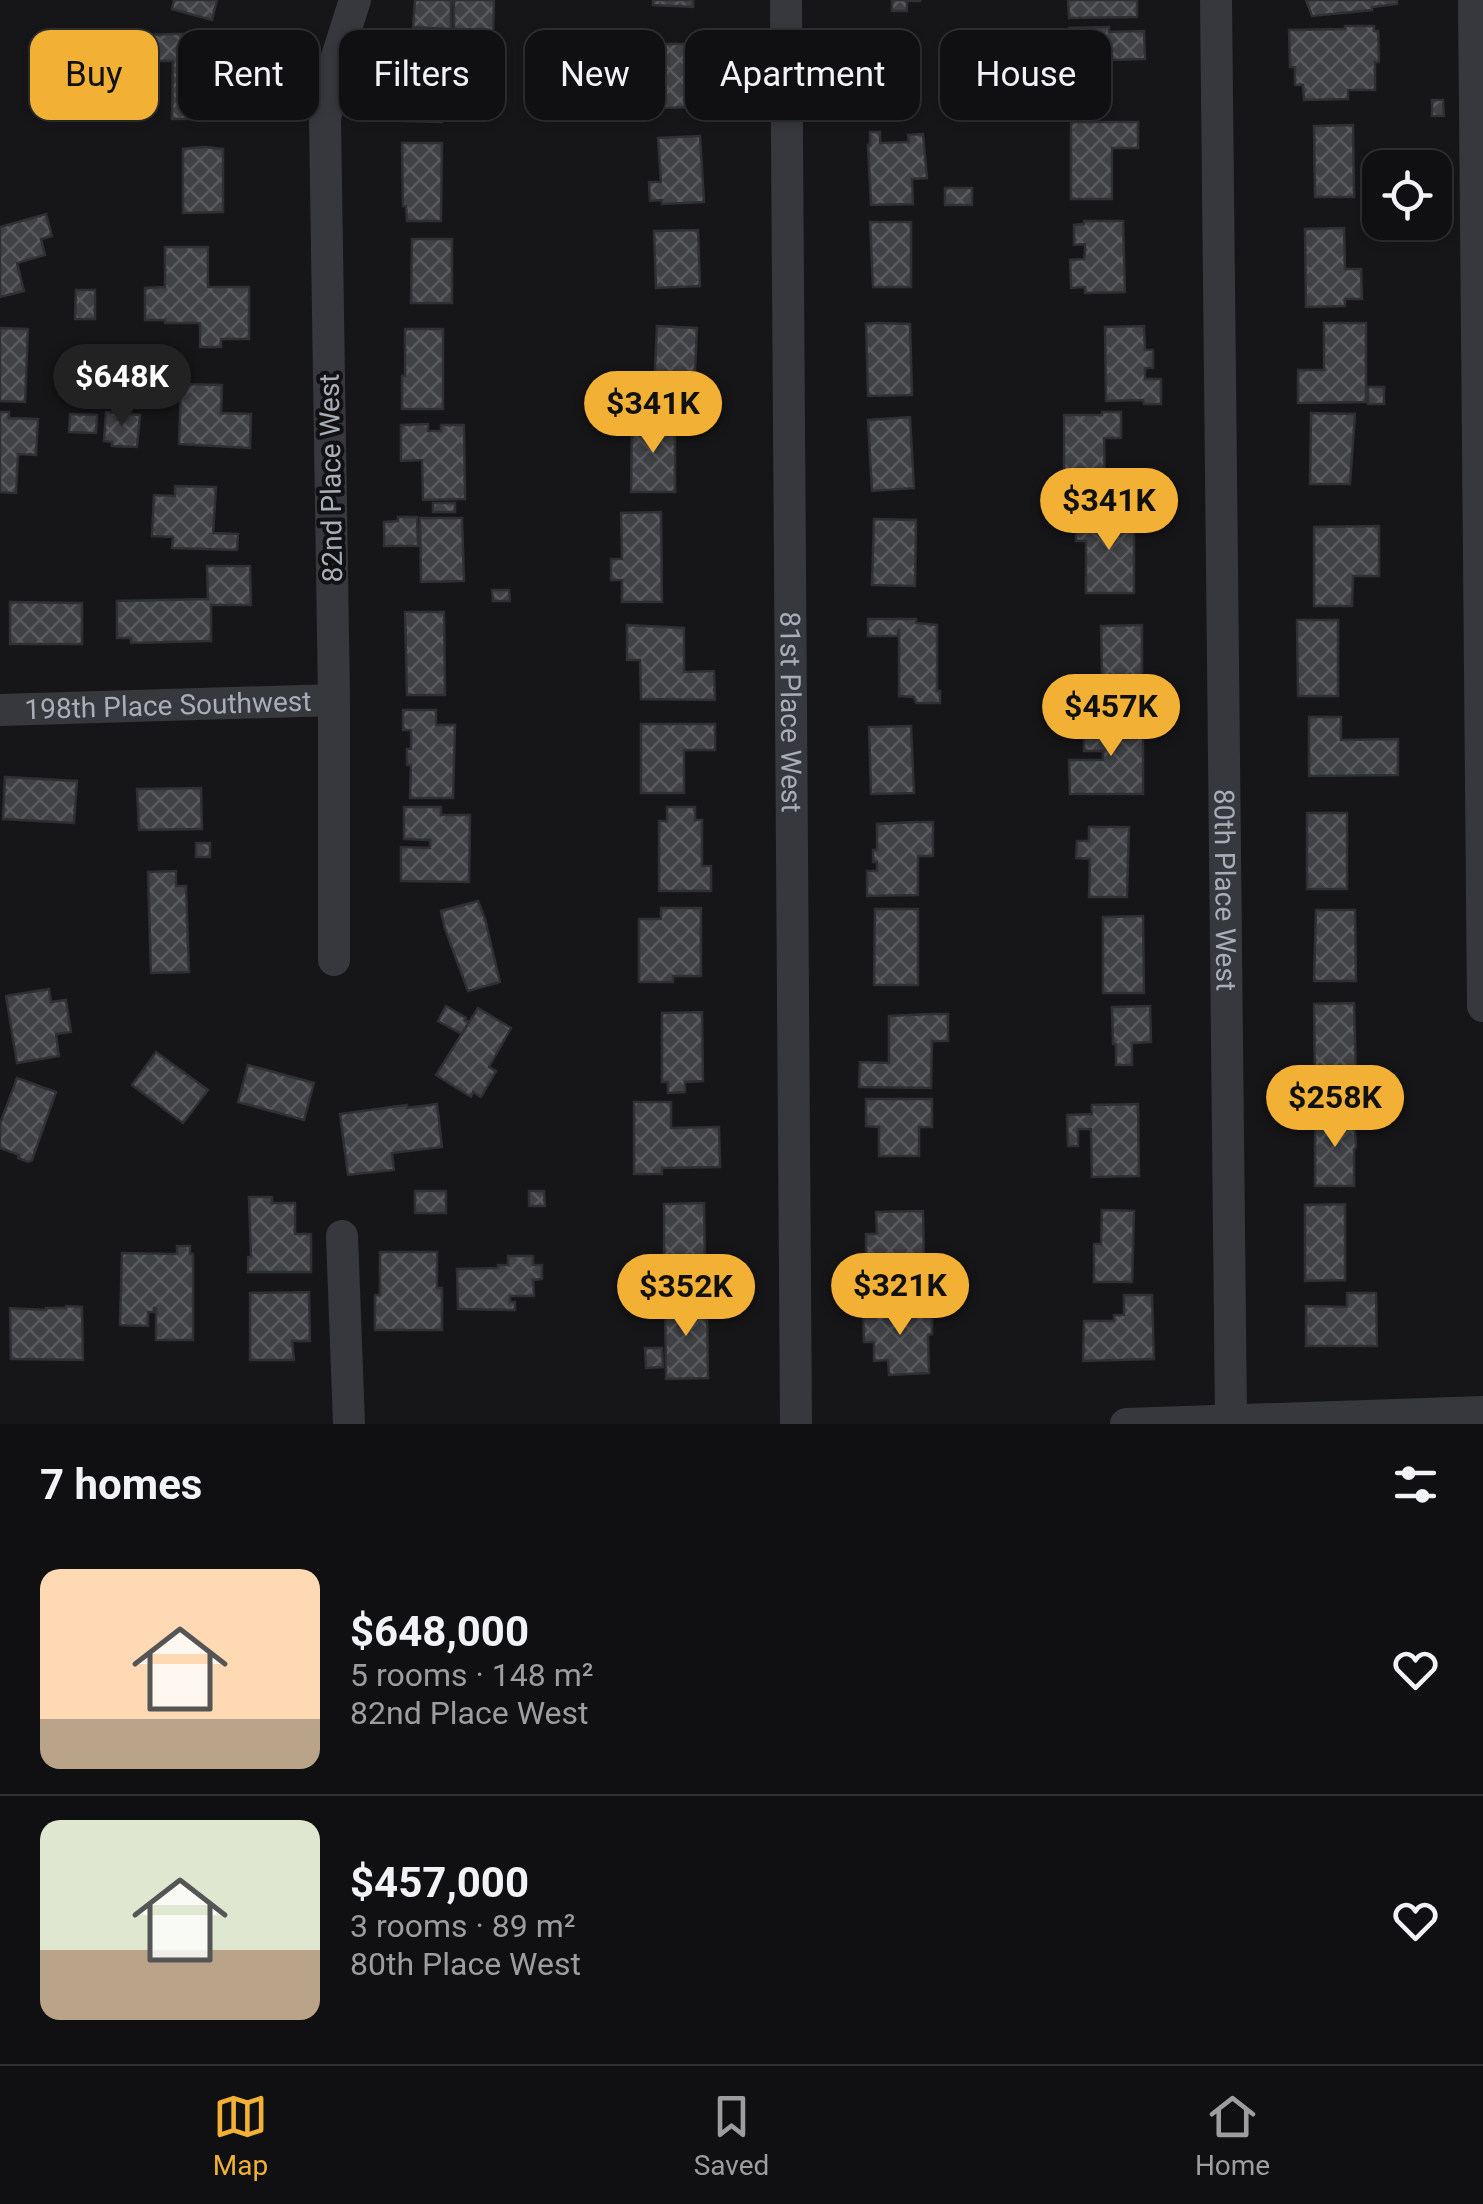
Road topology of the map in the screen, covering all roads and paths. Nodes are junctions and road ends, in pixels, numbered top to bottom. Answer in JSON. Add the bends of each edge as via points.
{"nodes":[{"id":1,"x":355,"y":0,"type":"edge"},
{"id":2,"x":786,"y":0,"type":"edge"},
{"id":3,"x":1216,"y":0,"type":"edge"},
{"id":4,"x":1474,"y":0,"type":"edge"},
{"id":5,"x":1480,"y":554,"type":"edge"},
{"id":6,"x":334,"y":700,"type":"junction"},
{"id":7,"x":0,"y":710,"type":"edge"},
{"id":8,"x":334,"y":960,"type":"dead end"},
{"id":9,"x":1482,"y":966,"type":"edge"},
{"id":10,"x":1483,"y":1006,"type":"edge"},
{"id":11,"x":342,"y":1236,"type":"dead end"},
{"id":12,"x":1483,"y":1412,"type":"edge"},
{"id":13,"x":1231,"y":1420,"type":"junction"},
{"id":14,"x":349,"y":1424,"type":"edge"},
{"id":15,"x":796,"y":1424,"type":"edge"},
{"id":16,"x":1126,"y":1424,"type":"edge"}],
"edges":[{"from":1,"to":6,"type":"street","name":"82nd Place West","via":[[325,120]]},
{"from":2,"to":15,"type":"street","name":"81st Place West"},
{"from":3,"to":13,"type":"street","name":"80th Place West"},
{"from":4,"to":5,"type":"street"},
{"from":5,"to":9,"type":"street"},
{"from":6,"to":7,"type":"street","name":"198th Place Southwest"},
{"from":6,"to":8,"type":"street","name":"82nd Place West"},
{"from":9,"to":10,"type":"street"},
{"from":11,"to":14,"type":"street"},
{"from":12,"to":13,"type":"street"},
{"from":13,"to":16,"type":"street"}]}
